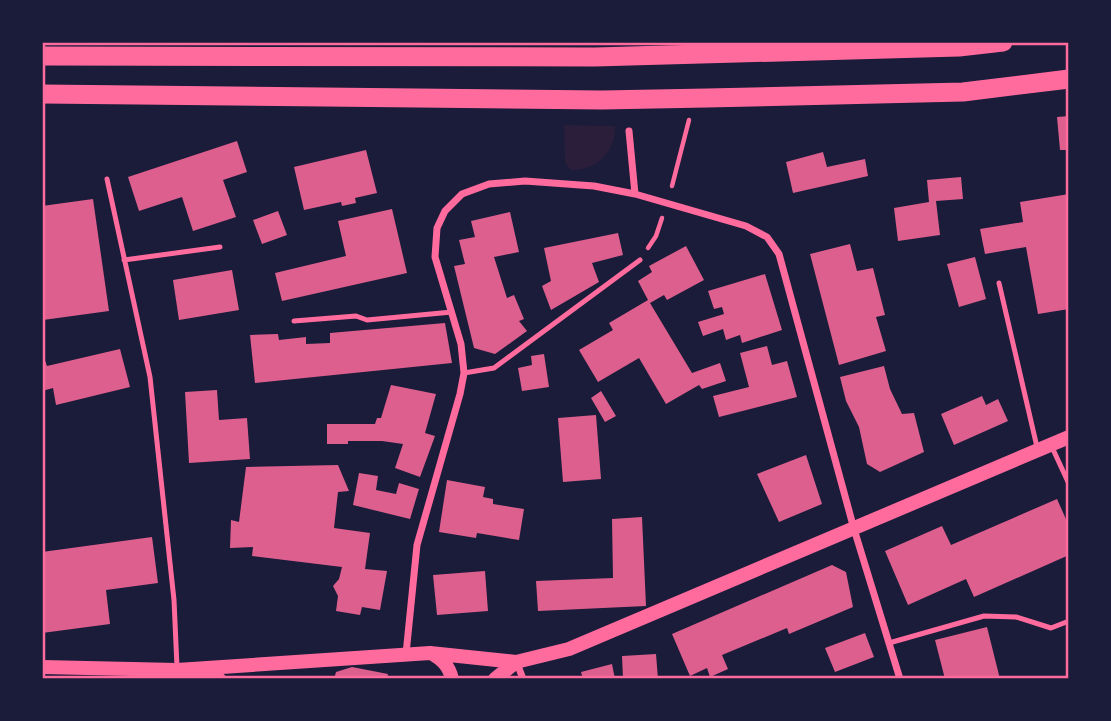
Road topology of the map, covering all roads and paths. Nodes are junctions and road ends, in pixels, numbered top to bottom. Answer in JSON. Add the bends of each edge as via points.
{"nodes":[{"id":1,"x":1003,"y":42,"type":"edge"},
{"id":2,"x":42,"y":56,"type":"edge"},
{"id":3,"x":1069,"y":79,"type":"edge"},
{"id":4,"x":42,"y":94,"type":"edge"},
{"id":5,"x":629,"y":131,"type":"dead end"},
{"id":6,"x":107,"y":179,"type":"dead end"},
{"id":7,"x":635,"y":194,"type":"junction"},
{"id":8,"x":220,"y":247,"type":"dead end"},
{"id":9,"x":124,"y":260,"type":"junction"},
{"id":10,"x":640,"y":260,"type":"dead end"},
{"id":11,"x":999,"y":283,"type":"dead end"},
{"id":12,"x":452,"y":312,"type":"junction"},
{"id":13,"x":294,"y":321,"type":"dead end"},
{"id":14,"x":464,"y":373,"type":"junction"},
{"id":15,"x":1069,"y":437,"type":"edge"},
{"id":16,"x":1044,"y":447,"type":"junction"},
{"id":17,"x":1069,"y":484,"type":"edge"},
{"id":18,"x":854,"y":529,"type":"junction"},
{"id":19,"x":1069,"y":621,"type":"edge"},
{"id":20,"x":889,"y":643,"type":"junction"},
{"id":21,"x":430,"y":653,"type":"junction"},
{"id":22,"x":406,"y":654,"type":"junction"},
{"id":23,"x":516,"y":662,"type":"junction"},
{"id":24,"x":42,"y":667,"type":"edge"},
{"id":25,"x":177,"y":670,"type":"junction"},
{"id":26,"x":219,"y":679,"type":"edge"},
{"id":27,"x":452,"y":679,"type":"edge"},
{"id":28,"x":495,"y":679,"type":"edge"},
{"id":29,"x":523,"y":679,"type":"edge"},
{"id":30,"x":900,"y":679,"type":"edge"}],
"edges":[{"from":1,"to":2,"type":"highway","via":[[701,56]]},
{"from":3,"to":4,"type":"highway","via":[[963,92],[602,100]]},
{"from":5,"to":7,"type":"street"},
{"from":6,"to":9,"type":"lane"},
{"from":7,"to":12,"type":"street","via":[[526,181],[489,184],[462,194],[445,211],[437,228],[435,257]]},
{"from":7,"to":18,"type":"street","via":[[746,226],[776,247]]},
{"from":8,"to":9,"type":"lane"},
{"from":9,"to":25,"type":"lane","via":[[150,377]]},
{"from":10,"to":14,"type":"lane","via":[[494,368]]},
{"from":11,"to":16,"type":"lane"},
{"from":12,"to":13,"type":"lane"},
{"from":12,"to":14,"type":"street"},
{"from":14,"to":22,"type":"street","via":[[417,545]]},
{"from":15,"to":16,"type":"main road"},
{"from":16,"to":17,"type":"lane"},
{"from":16,"to":18,"type":"main road"},
{"from":18,"to":20,"type":"street"},
{"from":18,"to":23,"type":"main road","via":[[569,649]]},
{"from":19,"to":20,"type":"lane","via":[[1051,628],[1016,617],[984,617]]},
{"from":20,"to":30,"type":"street"},
{"from":21,"to":22,"type":"main road"},
{"from":21,"to":23,"type":"main road"},
{"from":21,"to":27,"type":"main road","via":[[443,660]]},
{"from":22,"to":25,"type":"main road"},
{"from":23,"to":28,"type":"main road"},
{"from":23,"to":29,"type":"street"},
{"from":24,"to":25,"type":"main road"},
{"from":25,"to":26,"type":"main road"}]}
